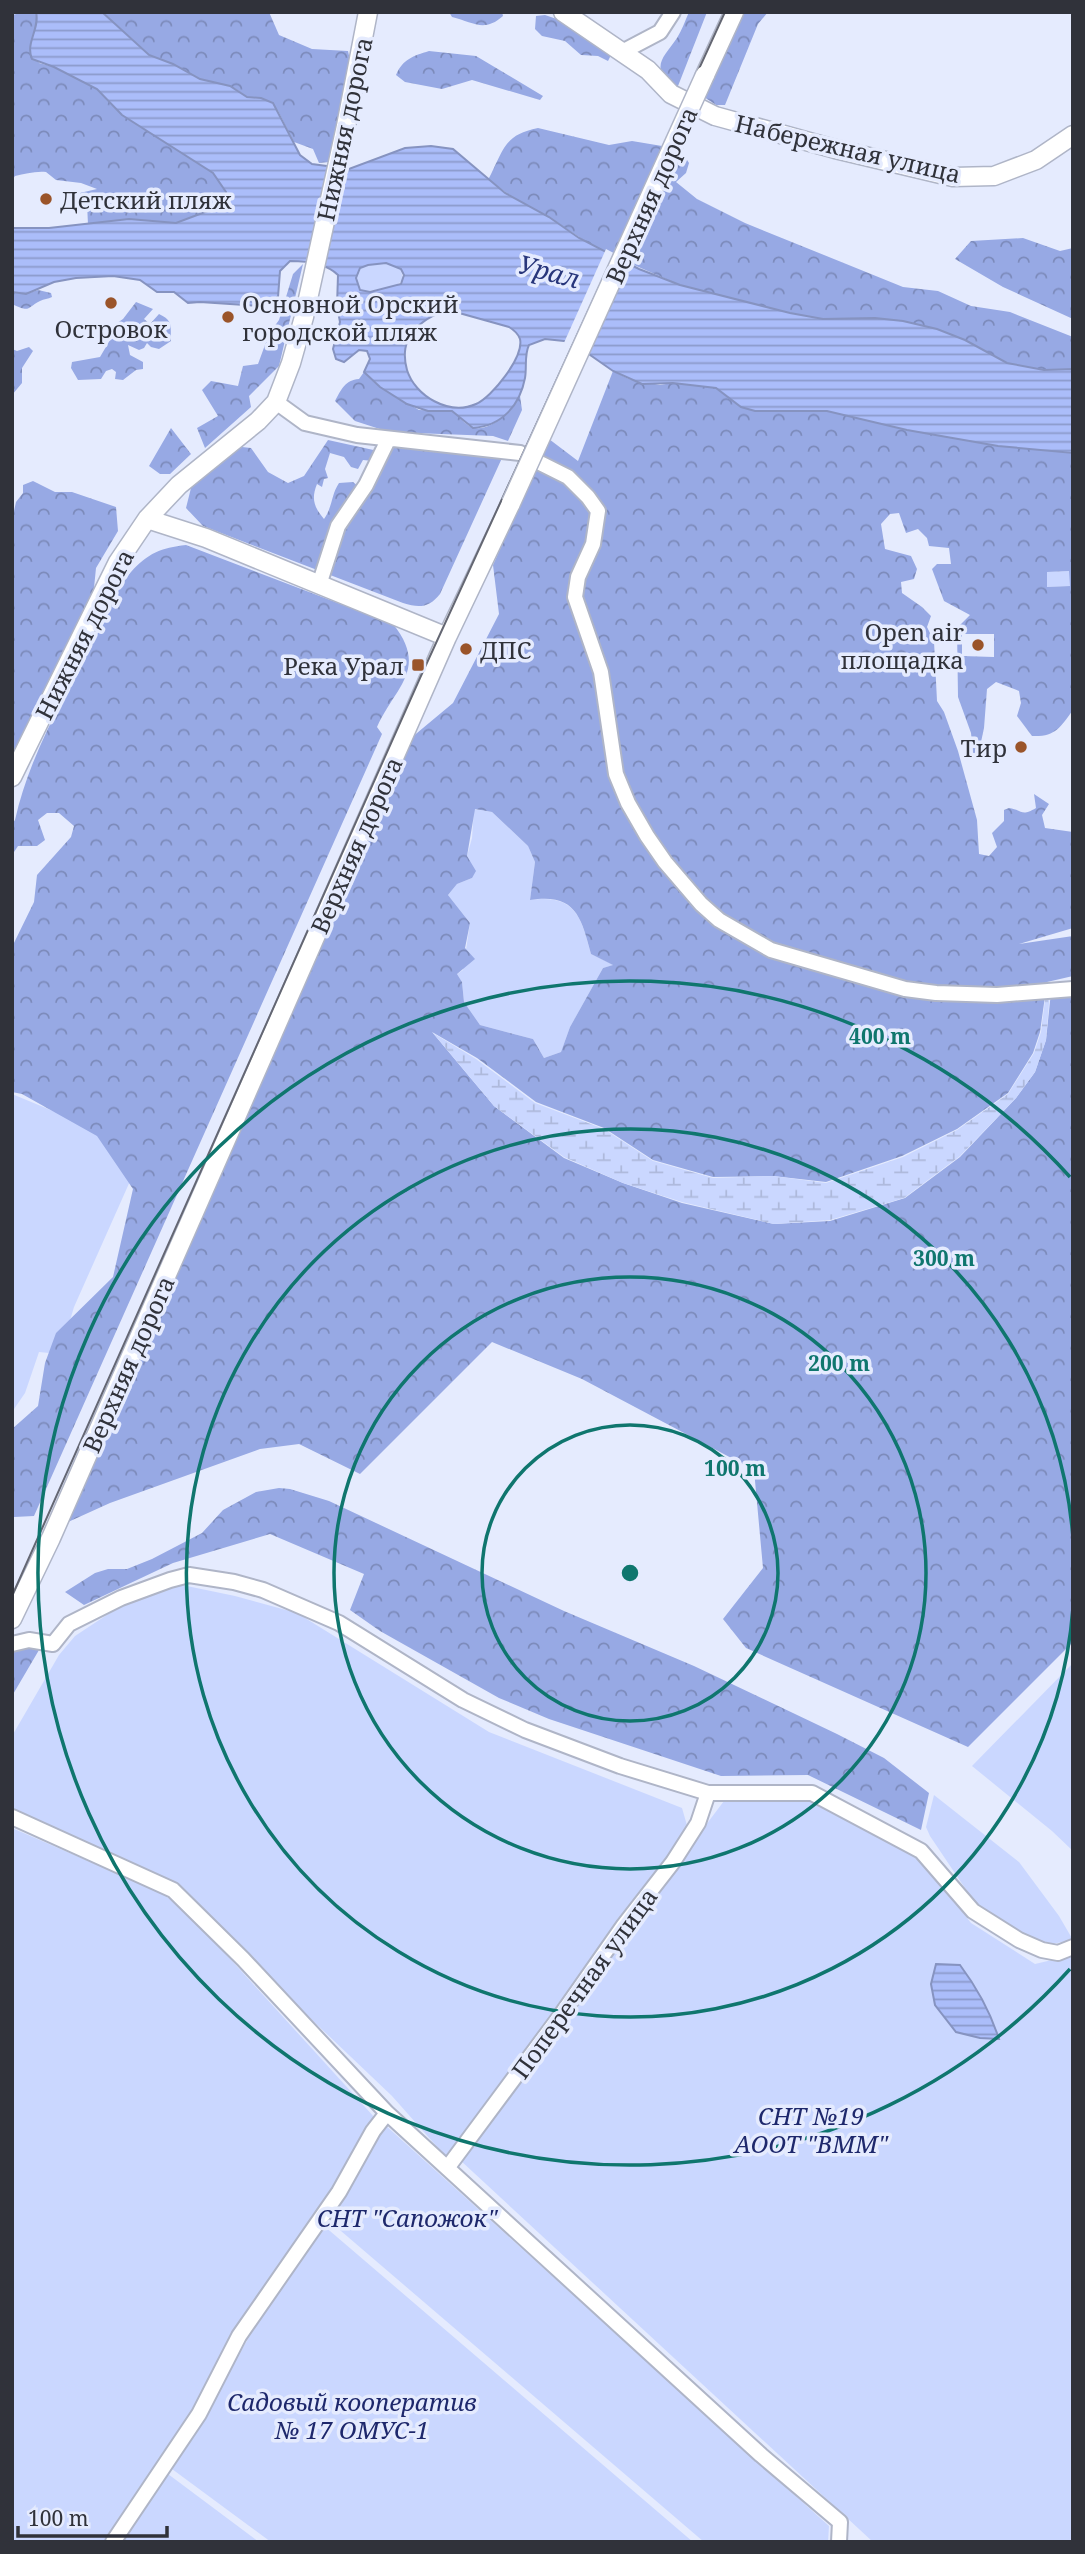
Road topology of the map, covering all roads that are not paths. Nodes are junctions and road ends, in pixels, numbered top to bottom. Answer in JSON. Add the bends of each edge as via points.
{"nodes":[{"id":1,"x":368,"y":12,"type":"edge"},
{"id":2,"x":563,"y":12,"type":"edge"},
{"id":3,"x":673,"y":12,"type":"edge"},
{"id":4,"x":734,"y":12,"type":"edge"},
{"id":5,"x":622,"y":52,"type":"junction"},
{"id":6,"x":1073,"y":135,"type":"edge"},
{"id":7,"x":276,"y":402,"type":"junction"},
{"id":8,"x":388,"y":440,"type":"junction"},
{"id":9,"x":147,"y":519,"type":"junction"},
{"id":10,"x":319,"y":585,"type":"junction"},
{"id":11,"x":447,"y":637,"type":"junction"},
{"id":12,"x":12,"y":777,"type":"edge"},
{"id":13,"x":1073,"y":989,"type":"edge"},
{"id":14,"x":12,"y":1619,"type":"edge"},
{"id":15,"x":12,"y":1644,"type":"edge"},
{"id":16,"x":708,"y":1793,"type":"junction"},
{"id":17,"x":12,"y":1817,"type":"edge"},
{"id":18,"x":1073,"y":1947,"type":"edge"},
{"id":19,"x":387,"y":2113,"type":"junction"},
{"id":20,"x":448,"y":2167,"type":"junction"},
{"id":21,"x":113,"y":2542,"type":"edge"},
{"id":22,"x":839,"y":2542,"type":"edge"}],
"edges":[{"from":1,"to":7,"type":"main road","name":"Нижняя дорога","via":[[304,317]]},
{"from":2,"to":5,"type":"main road","name":"Набережная улица"},
{"from":3,"to":5,"type":"street","via":[[660,33]]},
{"from":4,"to":11,"type":"main road","name":"Верхняя дорога","bridge":true},
{"from":5,"to":6,"type":"main road","name":"Набережная улица","via":[[671,94],[715,116],[953,177],[994,176],[1036,160]]},
{"from":7,"to":8,"type":"street","via":[[305,423]]},
{"from":7,"to":9,"type":"main road","name":"Нижняя дорога","via":[[179,485]]},
{"from":8,"to":10,"type":"street","via":[[366,485],[338,526]]},
{"from":8,"to":13,"type":"street","via":[[520,453],[568,477],[588,496],[598,511],[597,521],[575,597],[601,672],[616,774],[628,803],[665,862],[719,920],[771,950],[905,989],[997,995]]},
{"from":9,"to":10,"type":"main road"},
{"from":9,"to":12,"type":"main road","name":"Нижняя дорога","via":[[118,562]]},
{"from":10,"to":11,"type":"main road"},
{"from":11,"to":14,"type":"main road","name":"Верхняя дорога"},
{"from":15,"to":16,"type":"street","via":[[29,1640],[53,1644],[69,1624],[170,1580],[189,1575],[234,1582],[339,1623],[463,1700],[525,1730]]},
{"from":16,"to":18,"type":"street","via":[[812,1793],[921,1851],[973,1911],[1019,1940],[1058,1953]]},
{"from":16,"to":20,"type":"street","name":"Поперечная улица","via":[[698,1823],[673,1862]]},
{"from":17,"to":19,"type":"street","via":[[173,1890]]},
{"from":19,"to":20,"type":"street"},
{"from":19,"to":21,"type":"street","via":[[339,2192],[239,2336],[199,2414]]},
{"from":20,"to":22,"type":"street","via":[[513,2231],[840,2522]]}]}
